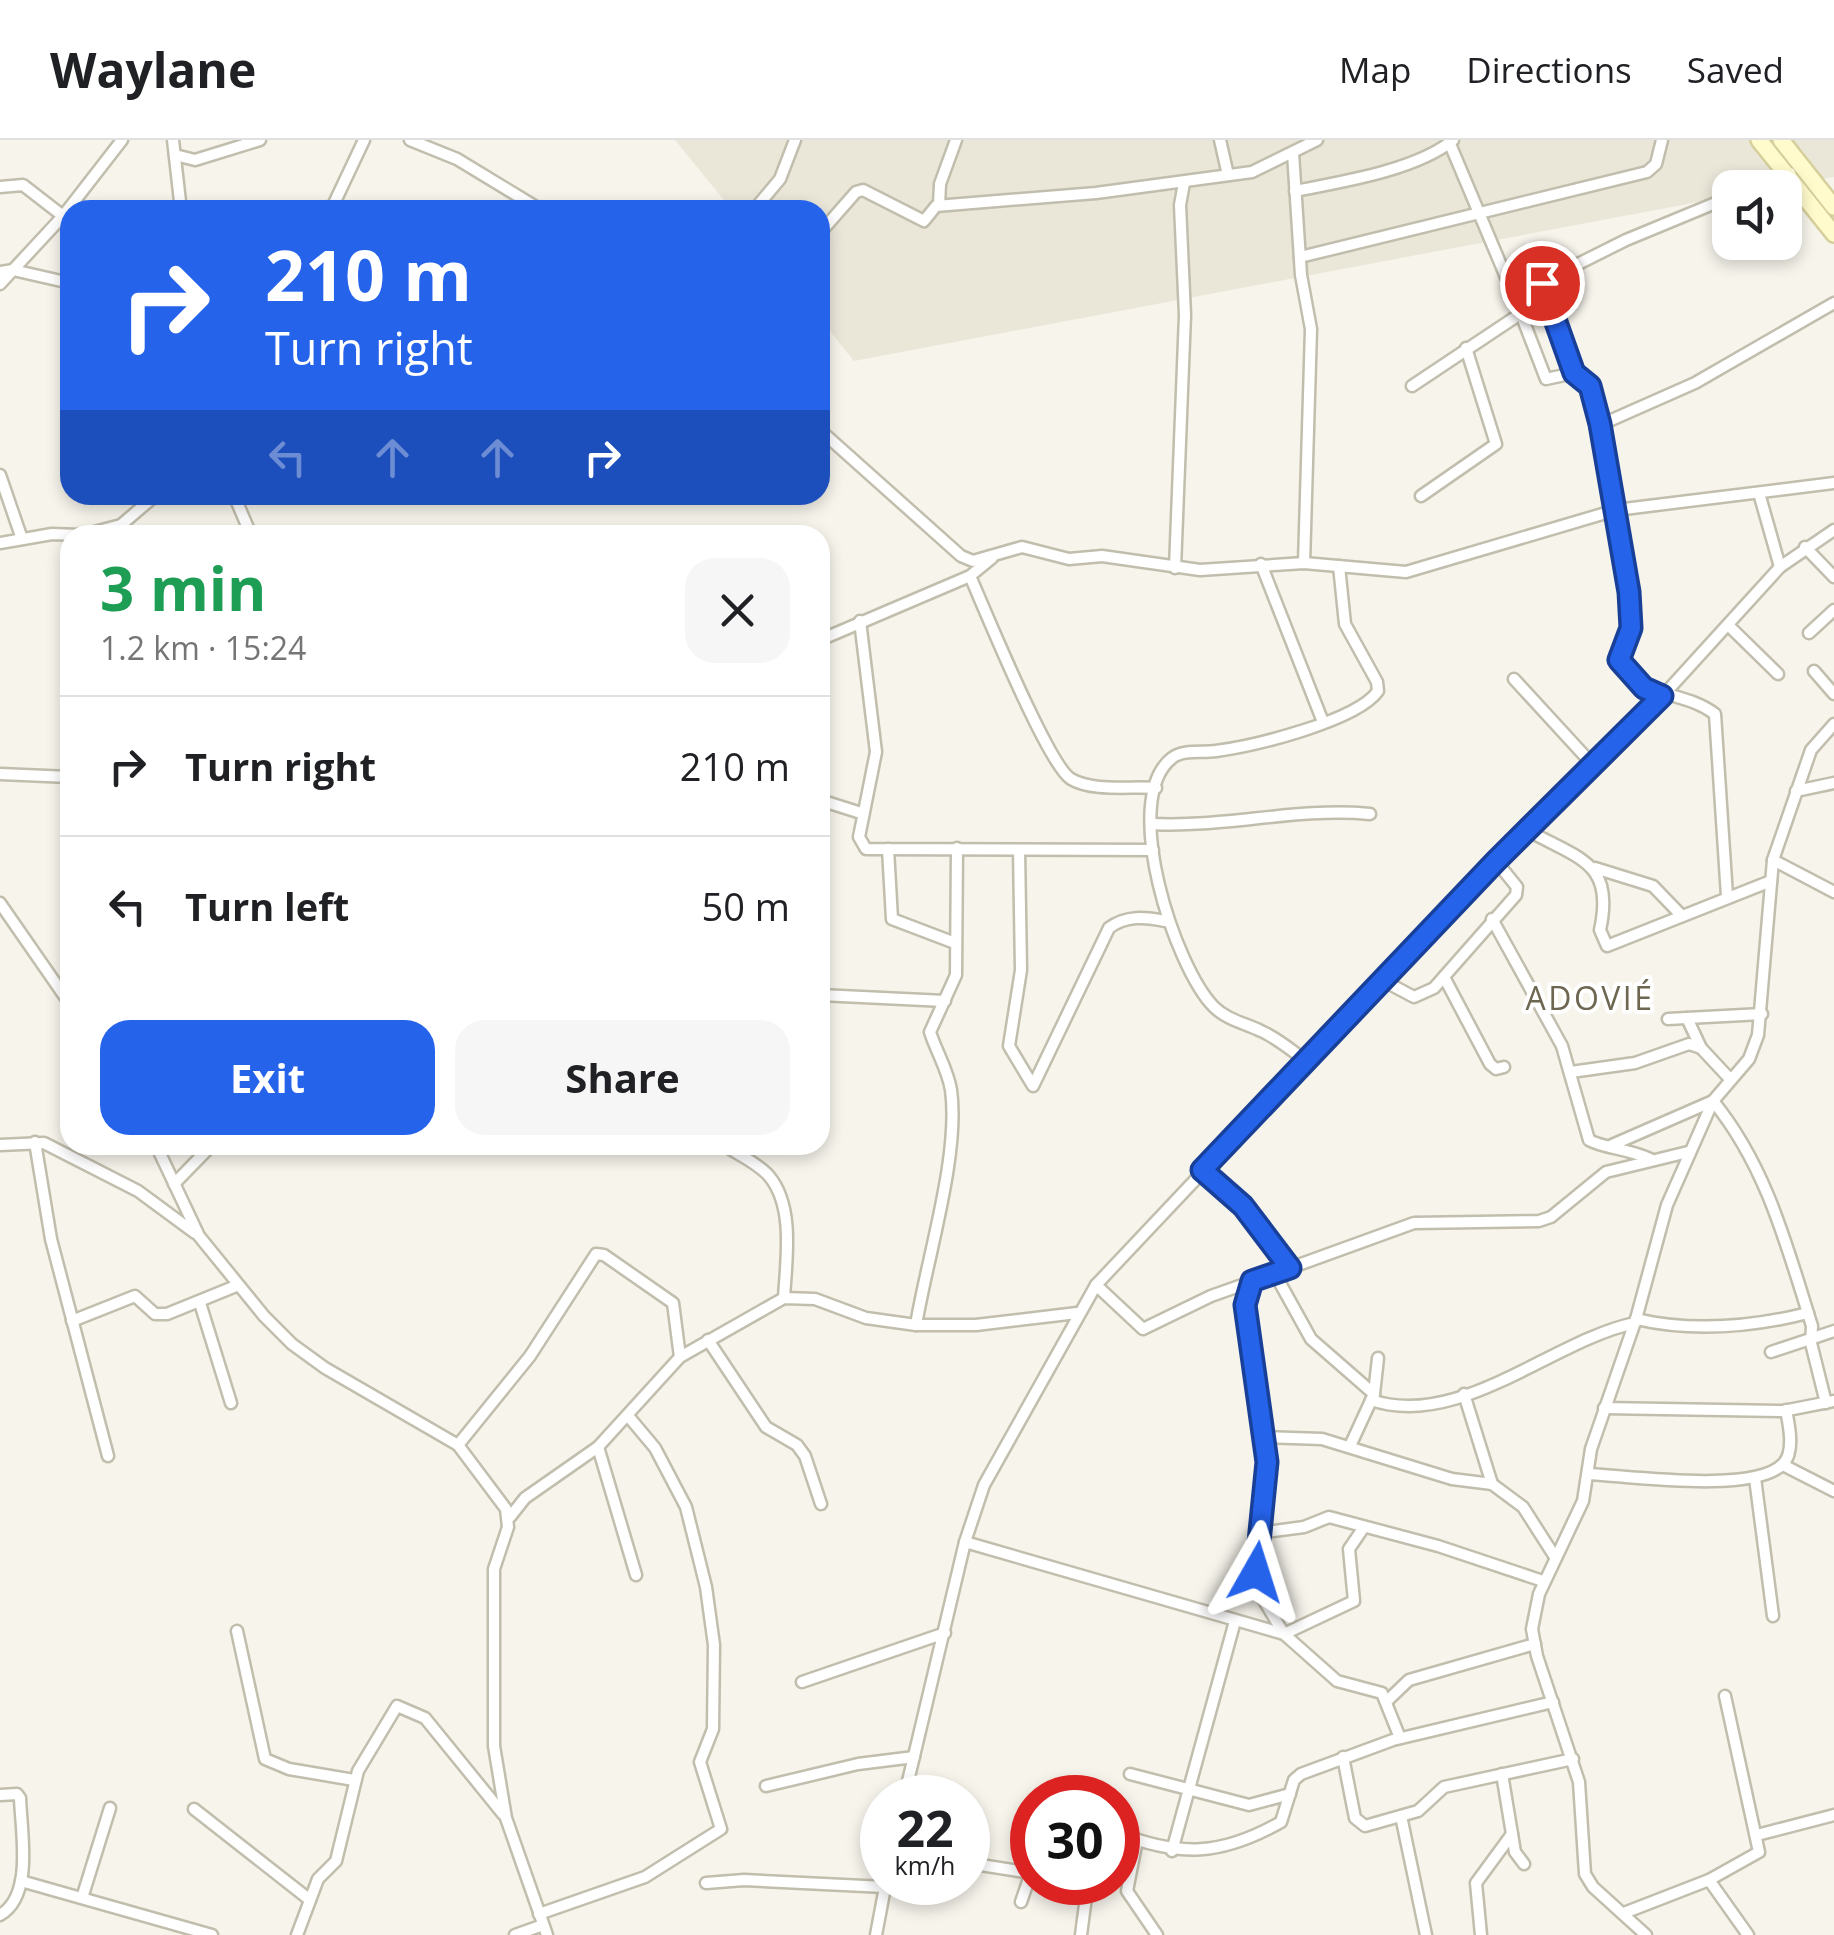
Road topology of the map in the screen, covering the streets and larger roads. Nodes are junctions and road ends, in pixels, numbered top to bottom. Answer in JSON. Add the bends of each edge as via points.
{"nodes":[{"id":1,"x":122,"y":140,"type":"edge"},
{"id":2,"x":173,"y":140,"type":"edge"},
{"id":3,"x":260,"y":140,"type":"edge"},
{"id":4,"x":364,"y":140,"type":"edge"},
{"id":5,"x":410,"y":140,"type":"edge"},
{"id":6,"x":795,"y":140,"type":"edge"},
{"id":7,"x":956,"y":140,"type":"edge"},
{"id":8,"x":1220,"y":140,"type":"edge"},
{"id":9,"x":1317,"y":140,"type":"edge"},
{"id":10,"x":1662,"y":140,"type":"edge"},
{"id":11,"x":1759,"y":140,"type":"edge"},
{"id":12,"x":1451,"y":142,"type":"edge"},
{"id":13,"x":1788,"y":142,"type":"edge"},
{"id":14,"x":1293,"y":152,"type":"junction"},
{"id":15,"x":176,"y":155,"type":"junction"},
{"id":16,"x":1786,"y":170,"type":"edge"},
{"id":17,"x":1228,"y":174,"type":"junction"},
{"id":18,"x":1184,"y":183,"type":"junction"},
{"id":19,"x":1817,"y":183,"type":"junction"},
{"id":20,"x":0,"y":187,"type":"edge"},
{"id":21,"x":1834,"y":187,"type":"edge"},
{"id":22,"x":1802,"y":190,"type":"edge"},
{"id":23,"x":1295,"y":191,"type":"junction"},
{"id":24,"x":75,"y":200,"type":"edge"},
{"id":25,"x":181,"y":200,"type":"edge"},
{"id":26,"x":336,"y":200,"type":"edge"},
{"id":27,"x":524,"y":200,"type":"edge"},
{"id":28,"x":762,"y":200,"type":"edge"},
{"id":29,"x":1712,"y":204,"type":"edge"},
{"id":30,"x":939,"y":205,"type":"junction"},
{"id":31,"x":1834,"y":207,"type":"edge"},
{"id":32,"x":60,"y":214,"type":"edge"},
{"id":33,"x":1482,"y":214,"type":"junction"},
{"id":34,"x":60,"y":219,"type":"edge"},
{"id":35,"x":830,"y":222,"type":"edge"},
{"id":36,"x":1834,"y":234,"type":"edge"},
{"id":37,"x":1300,"y":257,"type":"junction"},
{"id":38,"x":13,"y":270,"type":"junction"},
{"id":39,"x":0,"y":272,"type":"edge"},
{"id":40,"x":60,"y":281,"type":"edge"},
{"id":41,"x":1542,"y":283,"type":"junction"},
{"id":42,"x":0,"y":284,"type":"edge"},
{"id":43,"x":1514,"y":296,"type":"junction"},
{"id":44,"x":1834,"y":303,"type":"edge"},
{"id":45,"x":1520,"y":314,"type":"junction"},
{"id":46,"x":1466,"y":348,"type":"junction"},
{"id":47,"x":1574,"y":373,"type":"junction"},
{"id":48,"x":1412,"y":386,"type":"dead end"},
{"id":49,"x":1600,"y":424,"type":"junction"},
{"id":50,"x":830,"y":439,"type":"edge"},
{"id":51,"x":0,"y":476,"type":"edge"},
{"id":52,"x":1834,"y":484,"type":"edge"},
{"id":53,"x":1759,"y":494,"type":"junction"},
{"id":54,"x":1421,"y":496,"type":"dead end"},
{"id":55,"x":145,"y":505,"type":"edge"},
{"id":56,"x":1616,"y":510,"type":"junction"},
{"id":57,"x":123,"y":525,"type":"edge"},
{"id":58,"x":1834,"y":530,"type":"edge"},
{"id":59,"x":60,"y":537,"type":"edge"},
{"id":60,"x":22,"y":540,"type":"junction"},
{"id":61,"x":0,"y":543,"type":"edge"},
{"id":62,"x":1805,"y":547,"type":"junction"},
{"id":63,"x":992,"y":557,"type":"junction"},
{"id":64,"x":1304,"y":563,"type":"junction"},
{"id":65,"x":1261,"y":564,"type":"junction"},
{"id":66,"x":1339,"y":566,"type":"junction"},
{"id":67,"x":1780,"y":567,"type":"junction"},
{"id":68,"x":1175,"y":568,"type":"junction"},
{"id":69,"x":970,"y":576,"type":"junction"},
{"id":70,"x":1834,"y":577,"type":"edge"},
{"id":71,"x":1834,"y":610,"type":"edge"},
{"id":72,"x":860,"y":621,"type":"junction"},
{"id":73,"x":1728,"y":625,"type":"junction"},
{"id":74,"x":1809,"y":634,"type":"dead end"},
{"id":75,"x":830,"y":635,"type":"edge"},
{"id":76,"x":1814,"y":671,"type":"dead end"},
{"id":77,"x":1778,"y":674,"type":"dead end"},
{"id":78,"x":1514,"y":679,"type":"dead end"},
{"id":79,"x":1834,"y":694,"type":"edge"},
{"id":80,"x":1662,"y":696,"type":"junction"},
{"id":81,"x":1323,"y":722,"type":"junction"},
{"id":82,"x":1834,"y":724,"type":"edge"},
{"id":83,"x":1594,"y":766,"type":"junction"},
{"id":84,"x":0,"y":774,"type":"edge"},
{"id":85,"x":60,"y":777,"type":"edge"},
{"id":86,"x":1834,"y":784,"type":"edge"},
{"id":87,"x":1156,"y":788,"type":"junction"},
{"id":88,"x":1796,"y":791,"type":"junction"},
{"id":89,"x":830,"y":803,"type":"edge"},
{"id":90,"x":862,"y":814,"type":"junction"},
{"id":91,"x":1370,"y":814,"type":"dead end"},
{"id":92,"x":1152,"y":824,"type":"junction"},
{"id":93,"x":1527,"y":830,"type":"junction"},
{"id":94,"x":956,"y":848,"type":"junction"},
{"id":95,"x":888,"y":849,"type":"junction"},
{"id":96,"x":1019,"y":850,"type":"junction"},
{"id":97,"x":1152,"y":850,"type":"junction"},
{"id":98,"x":1773,"y":860,"type":"junction"},
{"id":99,"x":1496,"y":861,"type":"junction"},
{"id":100,"x":1595,"y":868,"type":"junction"},
{"id":101,"x":1771,"y":881,"type":"junction"},
{"id":102,"x":1834,"y":892,"type":"edge"},
{"id":103,"x":1727,"y":896,"type":"junction"},
{"id":104,"x":0,"y":903,"type":"edge"},
{"id":105,"x":1682,"y":916,"type":"junction"},
{"id":106,"x":1492,"y":919,"type":"junction"},
{"id":107,"x":1165,"y":921,"type":"junction"},
{"id":108,"x":955,"y":942,"type":"junction"},
{"id":109,"x":1444,"y":977,"type":"junction"},
{"id":110,"x":1384,"y":980,"type":"junction"},
{"id":111,"x":60,"y":990,"type":"edge"},
{"id":112,"x":830,"y":995,"type":"edge"},
{"id":113,"x":945,"y":1001,"type":"junction"},
{"id":114,"x":1762,"y":1014,"type":"junction"},
{"id":115,"x":1668,"y":1018,"type":"dead end"},
{"id":116,"x":1687,"y":1018,"type":"junction"},
{"id":117,"x":1701,"y":1048,"type":"junction"},
{"id":118,"x":1306,"y":1060,"type":"junction"},
{"id":119,"x":1504,"y":1068,"type":"dead end"},
{"id":120,"x":1571,"y":1072,"type":"junction"},
{"id":121,"x":1730,"y":1079,"type":"junction"},
{"id":122,"x":1714,"y":1101,"type":"junction"},
{"id":123,"x":35,"y":1142,"type":"junction"},
{"id":124,"x":0,"y":1144,"type":"edge"},
{"id":125,"x":1612,"y":1145,"type":"junction"},
{"id":126,"x":1688,"y":1152,"type":"junction"},
{"id":127,"x":60,"y":1154,"type":"edge"},
{"id":128,"x":63,"y":1155,"type":"edge"},
{"id":129,"x":161,"y":1155,"type":"edge"},
{"id":130,"x":202,"y":1155,"type":"edge"},
{"id":131,"x":738,"y":1155,"type":"edge"},
{"id":132,"x":1650,"y":1159,"type":"junction"},
{"id":133,"x":1202,"y":1170,"type":"junction"},
{"id":134,"x":174,"y":1184,"type":"junction"},
{"id":135,"x":200,"y":1236,"type":"junction"},
{"id":136,"x":1290,"y":1268,"type":"junction"},
{"id":137,"x":1276,"y":1274,"type":"junction"},
{"id":138,"x":1252,"y":1281,"type":"junction"},
{"id":139,"x":1096,"y":1284,"type":"junction"},
{"id":140,"x":236,"y":1286,"type":"junction"},
{"id":141,"x":784,"y":1298,"type":"junction"},
{"id":142,"x":200,"y":1303,"type":"junction"},
{"id":143,"x":1078,"y":1313,"type":"junction"},
{"id":144,"x":1808,"y":1313,"type":"junction"},
{"id":145,"x":72,"y":1321,"type":"junction"},
{"id":146,"x":1635,"y":1321,"type":"junction"},
{"id":147,"x":916,"y":1325,"type":"junction"},
{"id":148,"x":1834,"y":1331,"type":"edge"},
{"id":149,"x":1812,"y":1338,"type":"junction"},
{"id":150,"x":708,"y":1340,"type":"junction"},
{"id":151,"x":1770,"y":1352,"type":"dead end"},
{"id":152,"x":680,"y":1357,"type":"junction"},
{"id":153,"x":1378,"y":1358,"type":"dead end"},
{"id":154,"x":1464,"y":1394,"type":"junction"},
{"id":155,"x":1372,"y":1397,"type":"junction"},
{"id":156,"x":1830,"y":1402,"type":"edge"},
{"id":157,"x":230,"y":1403,"type":"dead end"},
{"id":158,"x":1604,"y":1408,"type":"junction"},
{"id":159,"x":1786,"y":1410,"type":"junction"},
{"id":160,"x":629,"y":1416,"type":"junction"},
{"id":161,"x":1264,"y":1436,"type":"junction"},
{"id":162,"x":458,"y":1445,"type":"junction"},
{"id":163,"x":1350,"y":1446,"type":"junction"},
{"id":164,"x":598,"y":1447,"type":"junction"},
{"id":165,"x":108,"y":1456,"type":"dead end"},
{"id":166,"x":1783,"y":1465,"type":"junction"},
{"id":167,"x":1588,"y":1474,"type":"junction"},
{"id":168,"x":1754,"y":1478,"type":"junction"},
{"id":169,"x":1492,"y":1484,"type":"junction"},
{"id":170,"x":1834,"y":1490,"type":"edge"},
{"id":171,"x":820,"y":1504,"type":"dead end"},
{"id":172,"x":510,"y":1517,"type":"junction"},
{"id":173,"x":1364,"y":1527,"type":"junction"},
{"id":174,"x":1258,"y":1533,"type":"junction"},
{"id":175,"x":965,"y":1542,"type":"junction"},
{"id":176,"x":1555,"y":1557,"type":"junction"},
{"id":177,"x":636,"y":1576,"type":"dead end"},
{"id":178,"x":1543,"y":1581,"type":"junction"},
{"id":179,"x":1773,"y":1616,"type":"dead end"},
{"id":180,"x":1234,"y":1621,"type":"junction"},
{"id":181,"x":237,"y":1631,"type":"dead end"},
{"id":182,"x":945,"y":1634,"type":"junction"},
{"id":183,"x":1284,"y":1634,"type":"junction"},
{"id":184,"x":1535,"y":1644,"type":"junction"},
{"id":185,"x":802,"y":1682,"type":"dead end"},
{"id":186,"x":1725,"y":1696,"type":"dead end"},
{"id":187,"x":1388,"y":1700,"type":"junction"},
{"id":188,"x":1552,"y":1702,"type":"junction"},
{"id":189,"x":1400,"y":1738,"type":"junction"},
{"id":190,"x":914,"y":1757,"type":"junction"},
{"id":191,"x":1342,"y":1758,"type":"junction"},
{"id":192,"x":1573,"y":1759,"type":"junction"},
{"id":193,"x":1130,"y":1774,"type":"dead end"},
{"id":194,"x":1502,"y":1774,"type":"junction"},
{"id":195,"x":910,"y":1775,"type":"edge"},
{"id":196,"x":354,"y":1780,"type":"junction"},
{"id":197,"x":766,"y":1786,"type":"dead end"},
{"id":198,"x":1190,"y":1790,"type":"junction"},
{"id":199,"x":1290,"y":1794,"type":"junction"},
{"id":200,"x":0,"y":1795,"type":"edge"},
{"id":201,"x":110,"y":1808,"type":"dead end"},
{"id":202,"x":194,"y":1809,"type":"dead end"},
{"id":203,"x":1834,"y":1815,"type":"edge"},
{"id":204,"x":1401,"y":1816,"type":"junction"},
{"id":205,"x":506,"y":1818,"type":"junction"},
{"id":206,"x":1512,"y":1834,"type":"junction"},
{"id":207,"x":1758,"y":1834,"type":"junction"},
{"id":208,"x":1140,"y":1841,"type":"edge"},
{"id":209,"x":1172,"y":1851,"type":"junction"},
{"id":210,"x":1524,"y":1864,"type":"dead end"},
{"id":211,"x":1709,"y":1880,"type":"junction"},
{"id":212,"x":21,"y":1881,"type":"junction"},
{"id":213,"x":706,"y":1883,"type":"dead end"},
{"id":214,"x":860,"y":1884,"type":"edge"},
{"id":215,"x":82,"y":1898,"type":"junction"},
{"id":216,"x":310,"y":1900,"type":"junction"},
{"id":217,"x":882,"y":1905,"type":"edge"},
{"id":218,"x":1085,"y":1905,"type":"edge"},
{"id":219,"x":1137,"y":1905,"type":"edge"},
{"id":220,"x":1624,"y":1913,"type":"junction"},
{"id":221,"x":0,"y":1915,"type":"edge"},
{"id":222,"x":543,"y":1925,"type":"edge"},
{"id":223,"x":212,"y":1935,"type":"edge"},
{"id":224,"x":297,"y":1935,"type":"edge"},
{"id":225,"x":515,"y":1935,"type":"edge"},
{"id":226,"x":876,"y":1935,"type":"edge"},
{"id":227,"x":1082,"y":1935,"type":"edge"},
{"id":228,"x":1157,"y":1935,"type":"edge"},
{"id":229,"x":1426,"y":1935,"type":"edge"},
{"id":230,"x":1481,"y":1935,"type":"edge"},
{"id":231,"x":1644,"y":1935,"type":"edge"},
{"id":232,"x":1748,"y":1935,"type":"edge"}],
"edges":[{"from":1,"to":24,"type":"street"},
{"from":2,"to":15,"type":"street"},
{"from":3,"to":15,"type":"street","via":[[195,160]]},
{"from":4,"to":26,"type":"street"},
{"from":5,"to":27,"type":"street"},
{"from":6,"to":28,"type":"street","via":[[780,179]]},
{"from":7,"to":30,"type":"street"},
{"from":8,"to":17,"type":"street"},
{"from":9,"to":14,"type":"street"},
{"from":10,"to":33,"type":"street","via":[[1647,172]]},
{"from":11,"to":16,"type":"street"},
{"from":12,"to":23,"type":"street","via":[[1353,179]]},
{"from":12,"to":33,"type":"street"},
{"from":13,"to":19,"type":"street"},
{"from":14,"to":17,"type":"street","via":[[1268,167]]},
{"from":14,"to":23,"type":"street"},
{"from":15,"to":25,"type":"street"},
{"from":17,"to":18,"type":"street"},
{"from":18,"to":30,"type":"street"},
{"from":18,"to":68,"type":"street"},
{"from":19,"to":21,"type":"street"},
{"from":19,"to":31,"type":"street"},
{"from":20,"to":32,"type":"street","via":[[23,184]]},
{"from":22,"to":36,"type":"street"},
{"from":23,"to":37,"type":"street"},
{"from":29,"to":41,"type":"street"},
{"from":30,"to":35,"type":"street","via":[[922,222],[863,190]]},
{"from":33,"to":37,"type":"street"},
{"from":33,"to":43,"type":"street"},
{"from":34,"to":38,"type":"street"},
{"from":37,"to":64,"type":"street","via":[[1311,329]]},
{"from":38,"to":39,"type":"street"},
{"from":38,"to":40,"type":"street"},
{"from":38,"to":42,"type":"street"},
{"from":41,"to":43,"type":"street"},
{"from":41,"to":47,"type":"street"},
{"from":43,"to":45,"type":"street"},
{"from":44,"to":49,"type":"street","via":[[1694,383]]},
{"from":45,"to":46,"type":"street"},
{"from":45,"to":47,"type":"street","via":[[1546,379]]},
{"from":46,"to":48,"type":"street"},
{"from":46,"to":54,"type":"street","via":[[1496,444]]},
{"from":47,"to":49,"type":"street","via":[[1590,386]]},
{"from":49,"to":56,"type":"street"},
{"from":50,"to":63,"type":"street","via":[[961,556]]},
{"from":51,"to":60,"type":"street"},
{"from":52,"to":53,"type":"street"},
{"from":53,"to":56,"type":"street"},
{"from":53,"to":67,"type":"street"},
{"from":55,"to":57,"type":"street"},
{"from":56,"to":66,"type":"street","via":[[1466,550],[1416,571]]},
{"from":56,"to":80,"type":"street","via":[[1631,628],[1619,660],[1644,688]]},
{"from":58,"to":62,"type":"street"},
{"from":59,"to":60,"type":"street"},
{"from":60,"to":61,"type":"street"},
{"from":62,"to":67,"type":"street"},
{"from":62,"to":70,"type":"street"},
{"from":63,"to":68,"type":"street","via":[[1022,547]]},
{"from":63,"to":69,"type":"street"},
{"from":64,"to":65,"type":"street"},
{"from":64,"to":66,"type":"street"},
{"from":65,"to":68,"type":"street"},
{"from":65,"to":81,"type":"street"},
{"from":66,"to":81,"type":"street","via":[[1345,624],[1378,691],[1360,708]]},
{"from":67,"to":73,"type":"street"},
{"from":69,"to":72,"type":"street"},
{"from":69,"to":87,"type":"street","via":[[1065,774],[1083,784]]},
{"from":71,"to":74,"type":"street"},
{"from":72,"to":75,"type":"street"},
{"from":72,"to":90,"type":"street","via":[[876,752]]},
{"from":73,"to":77,"type":"street"},
{"from":73,"to":80,"type":"street"},
{"from":76,"to":79,"type":"street"},
{"from":78,"to":83,"type":"street"},
{"from":80,"to":83,"type":"street"},
{"from":80,"to":103,"type":"street","via":[[1715,714]]},
{"from":81,"to":87,"type":"street","via":[[1178,755]]},
{"from":82,"to":88,"type":"street","via":[[1810,750]]},
{"from":83,"to":93,"type":"street"},
{"from":84,"to":85,"type":"street"},
{"from":86,"to":88,"type":"street"},
{"from":87,"to":92,"type":"street"},
{"from":88,"to":98,"type":"street"},
{"from":89,"to":90,"type":"street"},
{"from":90,"to":95,"type":"street","via":[[862,844]]},
{"from":91,"to":92,"type":"street","via":[[1332,810],[1205,827]]},
{"from":92,"to":97,"type":"street"},
{"from":93,"to":99,"type":"street"},
{"from":93,"to":100,"type":"street"},
{"from":94,"to":95,"type":"street"},
{"from":94,"to":96,"type":"street"},
{"from":94,"to":108,"type":"street"},
{"from":95,"to":108,"type":"street","via":[[892,919]]},
{"from":96,"to":97,"type":"street"},
{"from":96,"to":107,"type":"street","via":[[1021,970],[1010,1046],[1032,1086],[1110,928],[1144,917]]},
{"from":97,"to":107,"type":"street"},
{"from":98,"to":101,"type":"street"},
{"from":98,"to":102,"type":"street"},
{"from":99,"to":106,"type":"street","via":[[1517,887]]},
{"from":99,"to":110,"type":"street"},
{"from":100,"to":105,"type":"street","via":[[1653,886]]},
{"from":100,"to":105,"type":"street","via":[[1605,886],[1600,930],[1607,946]]},
{"from":101,"to":103,"type":"street"},
{"from":101,"to":114,"type":"street"},
{"from":103,"to":105,"type":"street"},
{"from":104,"to":111,"type":"street"},
{"from":106,"to":109,"type":"street"},
{"from":106,"to":120,"type":"street"},
{"from":107,"to":118,"type":"street","via":[[1198,989],[1216,1009]]},
{"from":108,"to":113,"type":"street","via":[[956,975]]},
{"from":109,"to":110,"type":"street","via":[[1428,994],[1414,997]]},
{"from":109,"to":119,"type":"street","via":[[1490,1064]]},
{"from":110,"to":118,"type":"street"},
{"from":112,"to":113,"type":"street"},
{"from":113,"to":147,"type":"street","via":[[930,1032],[951,1093],[946,1166]]},
{"from":114,"to":116,"type":"street"},
{"from":114,"to":121,"type":"street","via":[[1749,1059]]},
{"from":115,"to":116,"type":"street"},
{"from":116,"to":117,"type":"street"},
{"from":117,"to":120,"type":"street","via":[[1689,1044],[1635,1062]]},
{"from":117,"to":121,"type":"street"},
{"from":118,"to":133,"type":"street"},
{"from":120,"to":125,"type":"street","via":[[1589,1140]]},
{"from":121,"to":122,"type":"street"},
{"from":122,"to":125,"type":"street"},
{"from":122,"to":126,"type":"street"},
{"from":122,"to":144,"type":"street","via":[[1767,1190]]},
{"from":123,"to":124,"type":"street"},
{"from":123,"to":127,"type":"street"},
{"from":123,"to":145,"type":"street"},
{"from":125,"to":132,"type":"street"},
{"from":126,"to":132,"type":"street"},
{"from":126,"to":146,"type":"street"},
{"from":128,"to":135,"type":"street","via":[[138,1190]]},
{"from":129,"to":134,"type":"street"},
{"from":130,"to":134,"type":"street"},
{"from":131,"to":141,"type":"street","via":[[770,1177],[782,1203]]},
{"from":132,"to":136,"type":"street","via":[[1606,1172],[1539,1221],[1414,1223]]},
{"from":133,"to":136,"type":"street","via":[[1243,1206]]},
{"from":133,"to":139,"type":"street"},
{"from":134,"to":135,"type":"street"},
{"from":135,"to":140,"type":"street"},
{"from":136,"to":137,"type":"street"},
{"from":137,"to":138,"type":"street"},
{"from":137,"to":155,"type":"street","via":[[1310,1339]]},
{"from":138,"to":139,"type":"street","via":[[1144,1329]]},
{"from":138,"to":161,"type":"street","via":[[1245,1322]]},
{"from":139,"to":143,"type":"street"},
{"from":140,"to":142,"type":"street"},
{"from":140,"to":162,"type":"street","via":[[303,1352]]},
{"from":141,"to":147,"type":"street","via":[[815,1299],[866,1318]]},
{"from":141,"to":150,"type":"street"},
{"from":142,"to":145,"type":"street","via":[[160,1315],[135,1296]]},
{"from":142,"to":157,"type":"street"},
{"from":143,"to":147,"type":"street"},
{"from":143,"to":175,"type":"street","via":[[984,1485]]},
{"from":144,"to":146,"type":"street","via":[[1734,1326]]},
{"from":144,"to":149,"type":"street"},
{"from":145,"to":165,"type":"street"},
{"from":146,"to":154,"type":"street"},
{"from":146,"to":158,"type":"street"},
{"from":148,"to":149,"type":"street"},
{"from":149,"to":151,"type":"street"},
{"from":149,"to":156,"type":"street"},
{"from":150,"to":152,"type":"street"},
{"from":150,"to":171,"type":"street","via":[[766,1427],[805,1456]]},
{"from":152,"to":160,"type":"street"},
{"from":152,"to":162,"type":"street","via":[[673,1304],[596,1254],[530,1356]]},
{"from":153,"to":155,"type":"street"},
{"from":154,"to":155,"type":"street","via":[[1414,1406]]},
{"from":154,"to":169,"type":"street"},
{"from":155,"to":163,"type":"street"},
{"from":156,"to":159,"type":"street"},
{"from":158,"to":159,"type":"street"},
{"from":158,"to":167,"type":"street"},
{"from":159,"to":166,"type":"street","via":[[1790,1446]]},
{"from":160,"to":164,"type":"street"},
{"from":160,"to":222,"type":"street","via":[[686,1506],[706,1587],[714,1646],[713,1729],[700,1762],[720,1828],[645,1877]]},
{"from":161,"to":163,"type":"street"},
{"from":161,"to":174,"type":"street","via":[[1267,1483]]},
{"from":162,"to":172,"type":"street"},
{"from":163,"to":169,"type":"street","via":[[1452,1479]]},
{"from":164,"to":172,"type":"street","via":[[525,1498]]},
{"from":164,"to":177,"type":"street"},
{"from":166,"to":168,"type":"street"},
{"from":166,"to":170,"type":"street"},
{"from":167,"to":168,"type":"street"},
{"from":167,"to":176,"type":"street","via":[[1584,1501]]},
{"from":168,"to":179,"type":"street"},
{"from":169,"to":176,"type":"street","via":[[1523,1507]]},
{"from":172,"to":205,"type":"street","via":[[494,1569],[494,1746]]},
{"from":173,"to":174,"type":"street","via":[[1329,1518]]},
{"from":173,"to":178,"type":"street"},
{"from":173,"to":183,"type":"street","via":[[1349,1550],[1354,1600]]},
{"from":174,"to":183,"type":"street","via":[[1256,1582]]},
{"from":175,"to":180,"type":"street"},
{"from":175,"to":182,"type":"street"},
{"from":176,"to":178,"type":"street"},
{"from":178,"to":184,"type":"street"},
{"from":180,"to":183,"type":"street"},
{"from":180,"to":198,"type":"street"},
{"from":181,"to":196,"type":"street","via":[[265,1758]]},
{"from":182,"to":185,"type":"street"},
{"from":182,"to":190,"type":"street"},
{"from":183,"to":187,"type":"street","via":[[1342,1684],[1376,1690]]},
{"from":184,"to":187,"type":"street","via":[[1408,1680]]},
{"from":184,"to":188,"type":"street"},
{"from":186,"to":207,"type":"street"},
{"from":187,"to":189,"type":"street"},
{"from":188,"to":189,"type":"street"},
{"from":188,"to":192,"type":"street"},
{"from":189,"to":191,"type":"street"},
{"from":190,"to":195,"type":"street"},
{"from":190,"to":197,"type":"street"},
{"from":191,"to":199,"type":"street","via":[[1300,1774]]},
{"from":191,"to":204,"type":"street","via":[[1358,1825]]},
{"from":192,"to":194,"type":"street"},
{"from":192,"to":220,"type":"street","via":[[1585,1874]]},
{"from":193,"to":198,"type":"street"},
{"from":194,"to":204,"type":"street","via":[[1444,1787],[1425,1807]]},
{"from":194,"to":206,"type":"street"},
{"from":196,"to":205,"type":"street","via":[[400,1706],[425,1718]]},
{"from":196,"to":216,"type":"street","via":[[337,1858],[320,1874]]},
{"from":198,"to":199,"type":"street","via":[[1250,1805]]},
{"from":198,"to":209,"type":"street"},
{"from":199,"to":209,"type":"street","via":[[1281,1822],[1256,1836]]},
{"from":200,"to":212,"type":"street","via":[[20,1798]]},
{"from":201,"to":215,"type":"street"},
{"from":202,"to":216,"type":"street"},
{"from":203,"to":207,"type":"street"},
{"from":204,"to":229,"type":"street"},
{"from":205,"to":222,"type":"street"},
{"from":206,"to":210,"type":"street"},
{"from":206,"to":230,"type":"street","via":[[1476,1882]]},
{"from":207,"to":211,"type":"street","via":[[1753,1858]]},
{"from":208,"to":209,"type":"street"},
{"from":211,"to":220,"type":"street"},
{"from":211,"to":232,"type":"street"},
{"from":212,"to":215,"type":"street"},
{"from":212,"to":221,"type":"street"},
{"from":213,"to":214,"type":"street"},
{"from":215,"to":223,"type":"street"},
{"from":216,"to":224,"type":"street"},
{"from":217,"to":226,"type":"street"},
{"from":218,"to":227,"type":"street"},
{"from":219,"to":228,"type":"street"},
{"from":220,"to":231,"type":"street"},
{"from":222,"to":225,"type":"street"}]}
